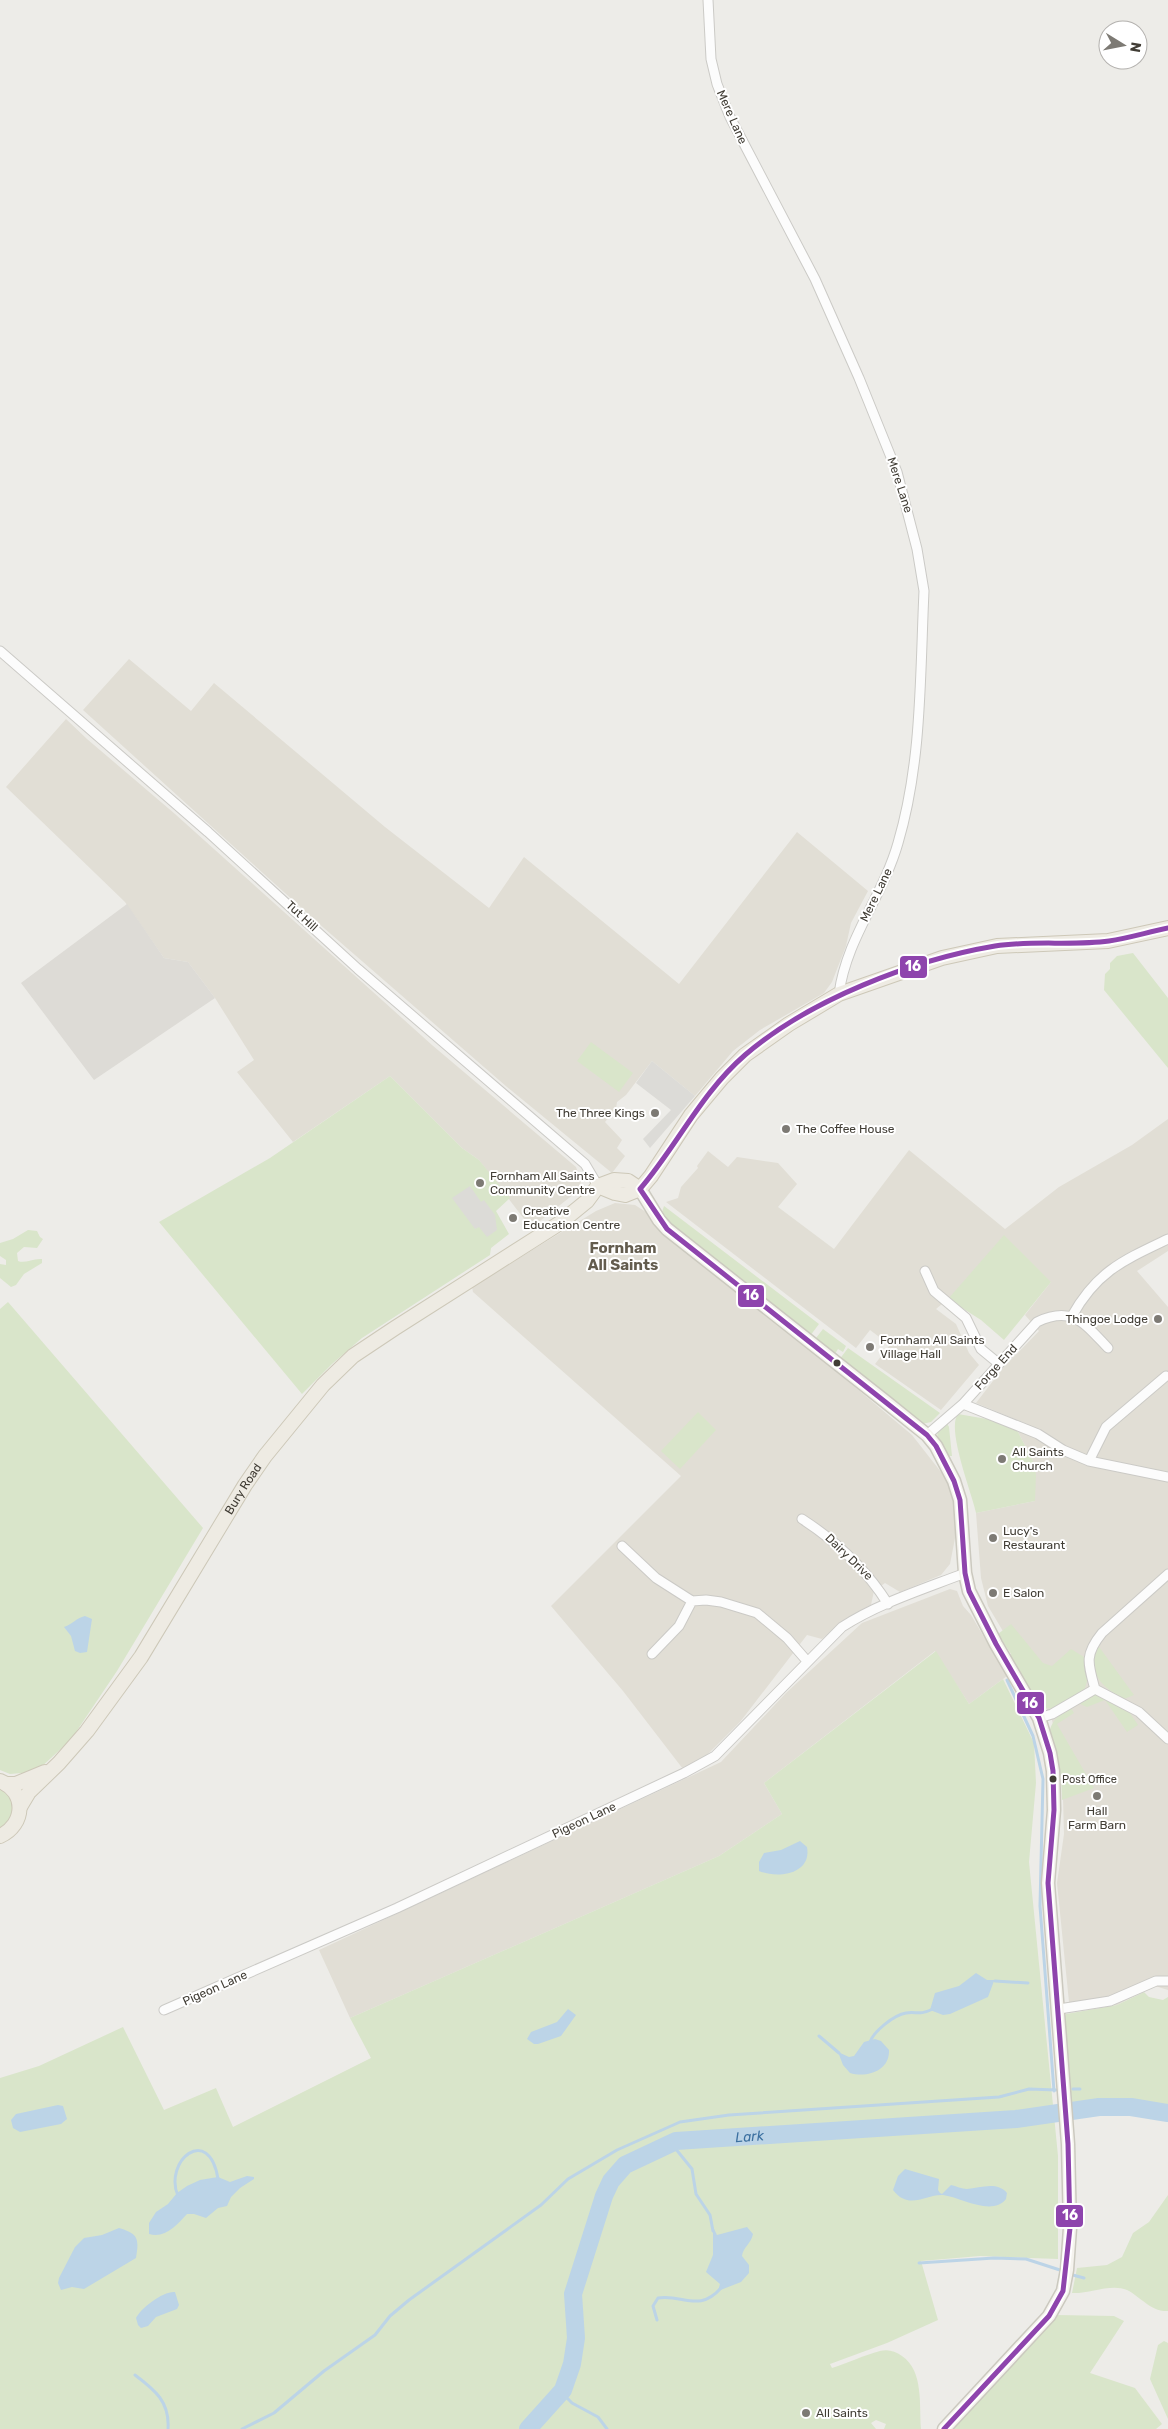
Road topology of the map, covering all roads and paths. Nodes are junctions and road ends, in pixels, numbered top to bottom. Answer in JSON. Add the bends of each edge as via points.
{"nodes":[{"id":1,"x":708,"y":0,"type":"edge"},
{"id":2,"x":0,"y":651,"type":"edge"},
{"id":3,"x":1168,"y":928,"type":"edge"},
{"id":4,"x":839,"y":994,"type":"junction"},
{"id":5,"x":598,"y":1186,"type":"junction"},
{"id":6,"x":640,"y":1189,"type":"junction"},
{"id":7,"x":1168,"y":1239,"type":"edge"},
{"id":8,"x":925,"y":1272,"type":"dead end"},
{"id":9,"x":1072,"y":1316,"type":"junction"},
{"id":10,"x":1108,"y":1348,"type":"dead end"},
{"id":11,"x":998,"y":1363,"type":"junction"},
{"id":12,"x":1166,"y":1376,"type":"dead end"},
{"id":13,"x":963,"y":1404,"type":"junction"},
{"id":14,"x":927,"y":1435,"type":"junction"},
{"id":15,"x":1089,"y":1461,"type":"junction"},
{"id":16,"x":1168,"y":1477,"type":"edge"},
{"id":17,"x":802,"y":1519,"type":"dead end"},
{"id":18,"x":622,"y":1546,"type":"dead end"},
{"id":19,"x":965,"y":1573,"type":"junction"},
{"id":20,"x":1168,"y":1574,"type":"edge"},
{"id":21,"x":692,"y":1601,"type":"junction"},
{"id":22,"x":888,"y":1604,"type":"junction"},
{"id":23,"x":652,"y":1654,"type":"dead end"},
{"id":24,"x":807,"y":1660,"type":"junction"},
{"id":25,"x":1096,"y":1689,"type":"junction"},
{"id":26,"x":1039,"y":1718,"type":"junction"},
{"id":27,"x":1168,"y":1739,"type":"edge"},
{"id":28,"x":52,"y":1769,"type":"junction"},
{"id":29,"x":3,"y":1783,"type":"edge"},
{"id":30,"x":20,"y":1807,"type":"junction"},
{"id":31,"x":2,"y":1837,"type":"edge"},
{"id":32,"x":1168,"y":1982,"type":"edge"},
{"id":33,"x":1059,"y":2009,"type":"junction"},
{"id":34,"x":164,"y":2010,"type":"dead end"},
{"id":35,"x":944,"y":2429,"type":"edge"}],
"edges":[{"from":1,"to":4,"type":"street","name":"Mere Lane","via":[[711,59],[717,84],[730,118],[815,279],[859,378],[897,472],[908,507],[922,576],[924,592],[915,771],[907,813],[892,862],[847,956]]},
{"from":2,"to":5,"type":"street","name":"Tut Hill","via":[[165,794],[358,969],[585,1164]]},
{"from":3,"to":4,"type":"main road","via":[[1108,941],[997,946],[942,958]]},
{"from":4,"to":6,"type":"main road","via":[[789,1024],[722,1078]]},
{"from":5,"to":6,"type":"main road","via":[[614,1180],[628,1181]]},
{"from":5,"to":28,"type":"main road","name":"Bury Road","via":[[588,1201],[560,1223],[353,1356],[324,1385],[245,1485],[141,1657],[87,1732]]},
{"from":6,"to":14,"type":"main road","via":[[667,1229]]},
{"from":7,"to":9,"type":"street","via":[[1118,1263],[1097,1280]]},
{"from":8,"to":11,"type":"street","via":[[934,1292],[966,1318],[981,1349]]},
{"from":9,"to":10,"type":"street","via":[[1083,1322]]},
{"from":9,"to":11,"type":"street","name":"Forge End","via":[[1049,1316],[1036,1322]]},
{"from":11,"to":13,"type":"street","name":"Forge End"},
{"from":12,"to":15,"type":"street","via":[[1106,1427]]},
{"from":13,"to":14,"type":"street","name":"Forge End"},
{"from":13,"to":15,"type":"street","via":[[1038,1434]]},
{"from":14,"to":19,"type":"main road","via":[[945,1460],[960,1500]]},
{"from":15,"to":16,"type":"street"},
{"from":17,"to":22,"type":"street","name":"Dairy Drive","via":[[841,1547],[872,1579]]},
{"from":18,"to":21,"type":"street","via":[[656,1578]]},
{"from":19,"to":22,"type":"street","name":"Pigeon Lane"},
{"from":19,"to":26,"type":"main road","via":[[978,1612]]},
{"from":20,"to":25,"type":"street","via":[[1093,1644],[1088,1663]]},
{"from":21,"to":23,"type":"street","via":[[679,1626]]},
{"from":21,"to":24,"type":"street","via":[[721,1602],[758,1614]]},
{"from":22,"to":24,"type":"street","name":"Pigeon Lane","via":[[842,1627]]},
{"from":24,"to":34,"type":"street","name":"Pigeon Lane","via":[[716,1756],[397,1908]]},
{"from":25,"to":26,"type":"street"},
{"from":25,"to":27,"type":"street","via":[[1139,1712]]},
{"from":26,"to":33,"type":"main road","via":[[1053,1771],[1054,1810],[1048,1883]]},
{"from":28,"to":29,"type":"main road","name":"Bury Road","via":[[16,1784]]},
{"from":28,"to":30,"type":"main road","name":"Bury Road","via":[[29,1792]]},
{"from":29,"to":30,"type":"main road","via":[[13,1790]]},
{"from":30,"to":31,"type":"main road","name":"Bury Road","via":[[17,1822]]},
{"from":32,"to":33,"type":"street","via":[[1156,1981],[1110,2001]]},
{"from":33,"to":35,"type":"main road","via":[[1067,2112],[1070,2228],[1060,2301]]}]}
